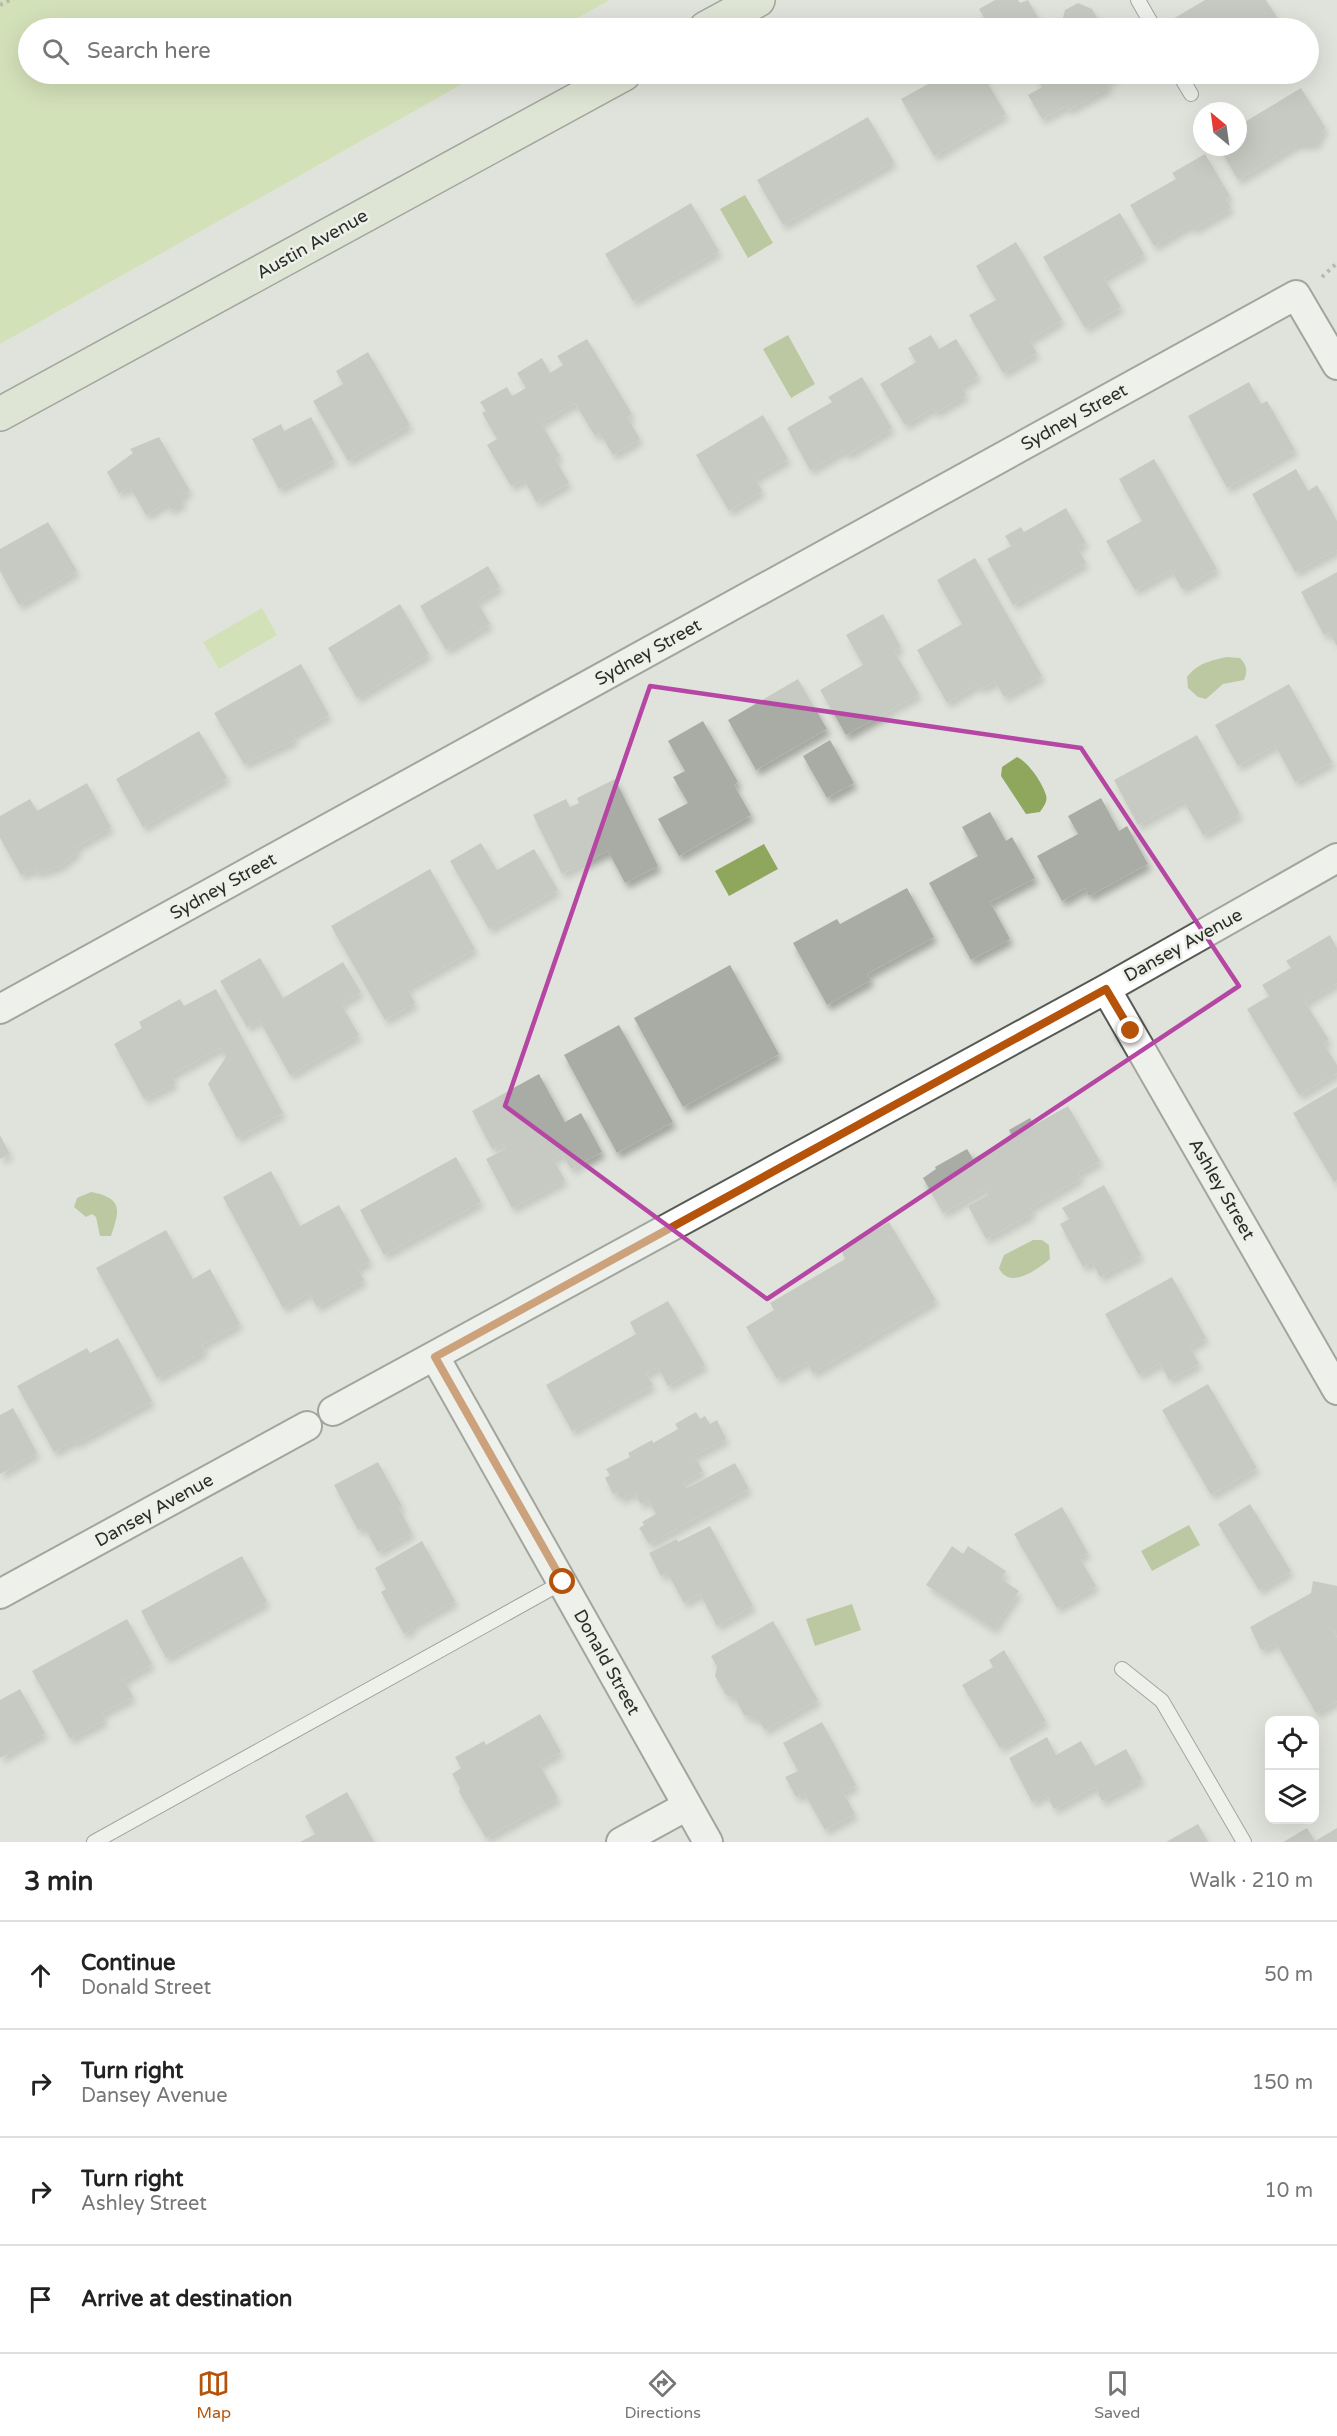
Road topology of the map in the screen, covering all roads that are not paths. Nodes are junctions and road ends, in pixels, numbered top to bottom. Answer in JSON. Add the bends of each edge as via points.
{"nodes":[{"id":1,"x":758,"y":0,"type":"edge"},
{"id":2,"x":1138,"y":0,"type":"edge"},
{"id":3,"x":725,"y":18,"type":"edge"},
{"id":4,"x":1148,"y":18,"type":"edge"},
{"id":5,"x":606,"y":84,"type":"edge"},
{"id":6,"x":1185,"y":84,"type":"edge"},
{"id":7,"x":1191,"y":94,"type":"dead end"},
{"id":8,"x":1337,"y":365,"type":"edge"},
{"id":9,"x":0,"y":414,"type":"edge"},
{"id":10,"x":1337,"y":858,"type":"edge"},
{"id":11,"x":1106,"y":989,"type":"junction"},
{"id":12,"x":0,"y":1009,"type":"edge"},
{"id":13,"x":435,"y":1357,"type":"junction"},
{"id":14,"x":1337,"y":1390,"type":"edge"},
{"id":15,"x":333,"y":1411,"type":"dead end"},
{"id":16,"x":307,"y":1426,"type":"dead end"},
{"id":17,"x":563,"y":1582,"type":"junction"},
{"id":18,"x":0,"y":1594,"type":"edge"},
{"id":19,"x":1122,"y":1669,"type":"dead end"},
{"id":20,"x":687,"y":1806,"type":"junction"},
{"id":21,"x":94,"y":1842,"type":"edge"},
{"id":22,"x":621,"y":1842,"type":"edge"},
{"id":23,"x":708,"y":1842,"type":"edge"},
{"id":24,"x":1244,"y":1842,"type":"edge"}],
"edges":[{"from":1,"to":3,"type":"main road"},
{"from":2,"to":4,"type":"lane"},
{"from":5,"to":9,"type":"main road","name":"Austin Avenue"},
{"from":6,"to":7,"type":"lane"},
{"from":8,"to":12,"type":"street","name":"Sydney Street","via":[[1296,295]]},
{"from":10,"to":11,"type":"street","name":"Dansey Avenue"},
{"from":11,"to":13,"type":"street","name":"Dansey Avenue"},
{"from":11,"to":14,"type":"street","name":"Ashley Street"},
{"from":13,"to":15,"type":"street","name":"Dansey Avenue"},
{"from":13,"to":17,"type":"street","name":"Donald Street"},
{"from":16,"to":18,"type":"street","name":"Dansey Avenue"},
{"from":17,"to":20,"type":"street","name":"Donald Street"},
{"from":17,"to":21,"type":"lane"},
{"from":19,"to":24,"type":"lane","via":[[1162,1701]]},
{"from":20,"to":22,"type":"street"},
{"from":20,"to":23,"type":"street","name":"Donald Street"}]}
